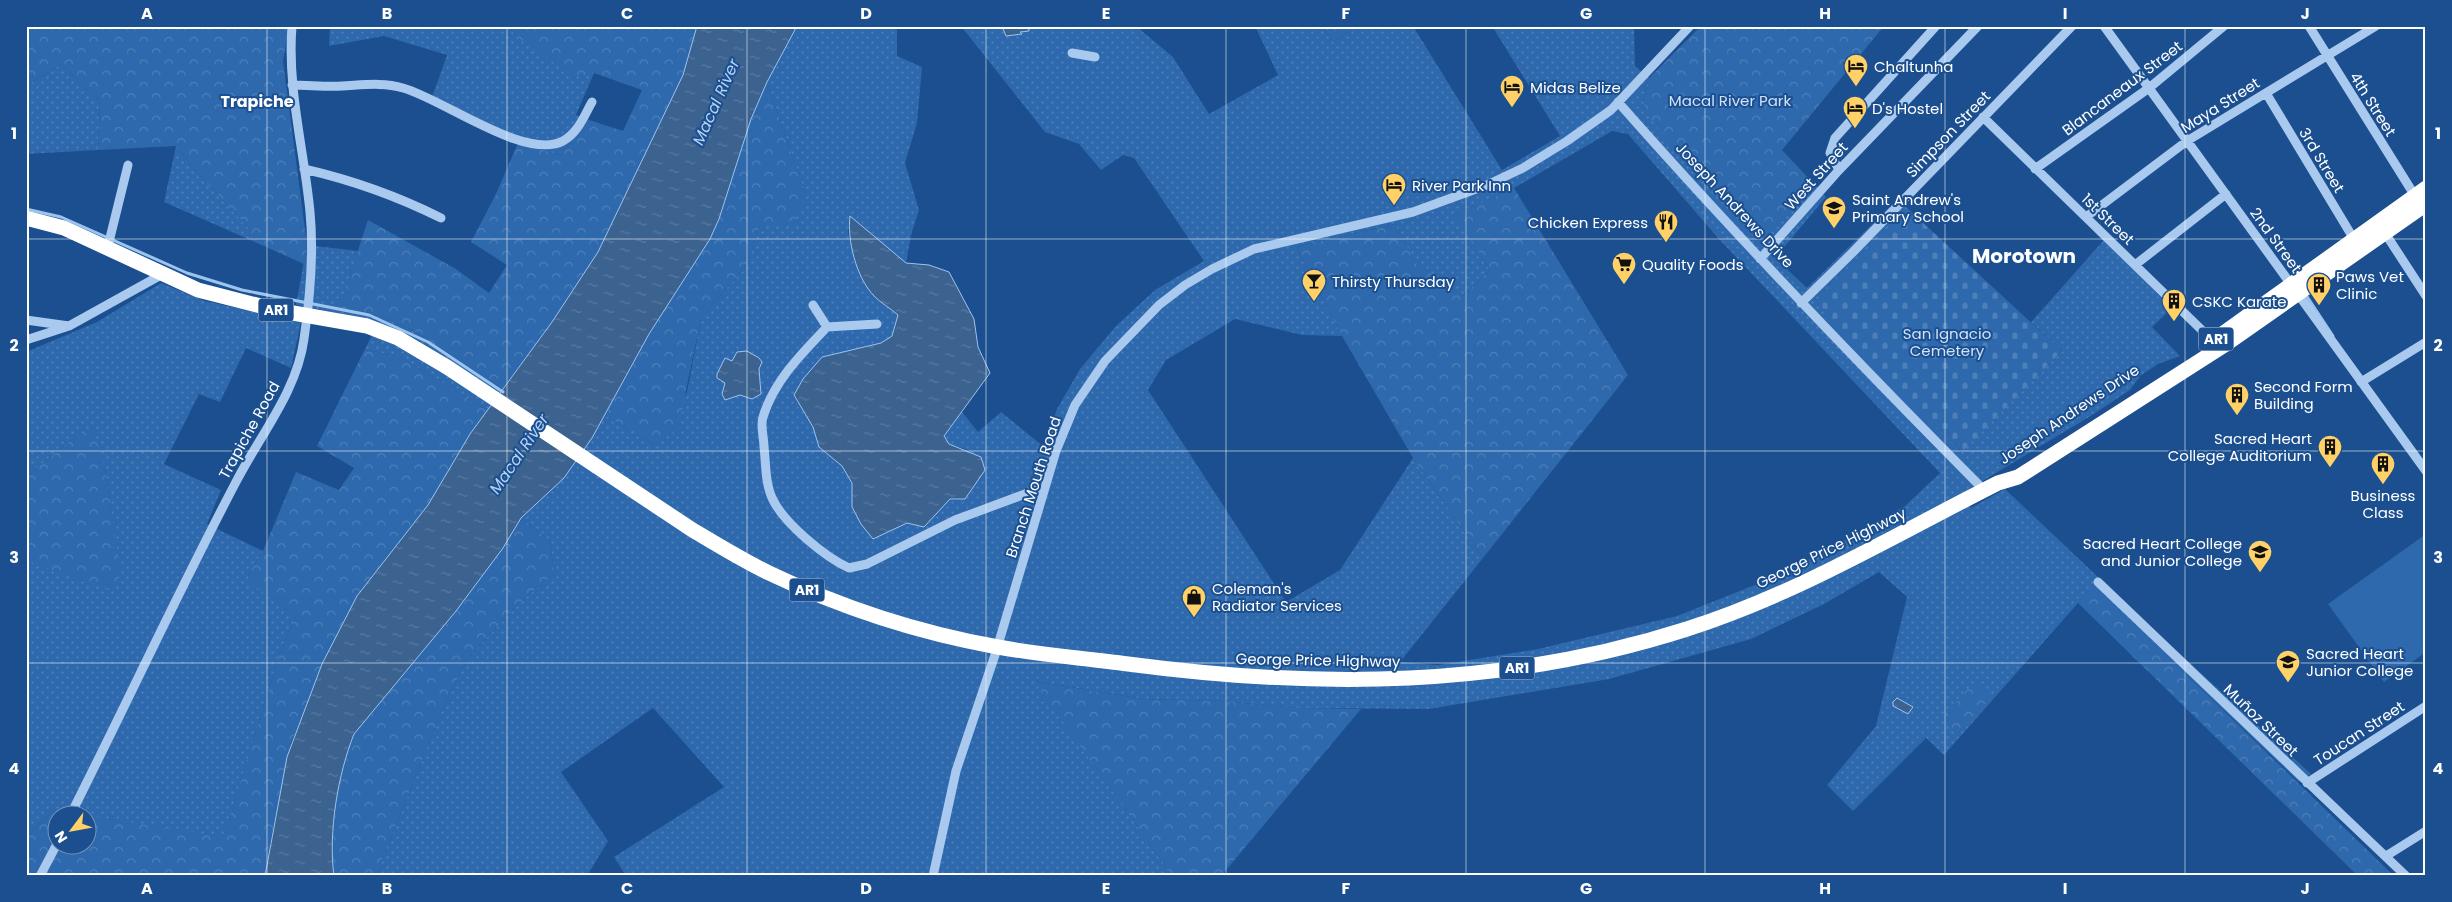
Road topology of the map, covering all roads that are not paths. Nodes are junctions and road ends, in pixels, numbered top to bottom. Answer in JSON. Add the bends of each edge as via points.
{"nodes":[{"id":1,"x":292,"y":26,"type":"edge"},
{"id":2,"x":1690,"y":26,"type":"edge"},
{"id":3,"x":1936,"y":26,"type":"edge"},
{"id":4,"x":1978,"y":26,"type":"edge"},
{"id":5,"x":2072,"y":26,"type":"edge"},
{"id":6,"x":2104,"y":26,"type":"edge"},
{"id":7,"x":2224,"y":26,"type":"edge"},
{"id":8,"x":2309,"y":26,"type":"edge"},
{"id":9,"x":2376,"y":26,"type":"edge"},
{"id":10,"x":1072,"y":53,"type":"dead end"},
{"id":11,"x":2326,"y":56,"type":"junction"},
{"id":12,"x":1095,"y":57,"type":"dead end"},
{"id":13,"x":292,"y":85,"type":"junction"},
{"id":14,"x":2148,"y":88,"type":"junction"},
{"id":15,"x":2266,"y":93,"type":"junction"},
{"id":16,"x":592,"y":102,"type":"dead end"},
{"id":17,"x":1618,"y":102,"type":"junction"},
{"id":18,"x":1983,"y":117,"type":"junction"},
{"id":19,"x":2188,"y":141,"type":"junction"},
{"id":20,"x":128,"y":165,"type":"dead end"},
{"id":21,"x":304,"y":169,"type":"junction"},
{"id":22,"x":2035,"y":169,"type":"junction"},
{"id":23,"x":1839,"y":170,"type":"junction"},
{"id":24,"x":2226,"y":194,"type":"junction"},
{"id":25,"x":2422,"y":196,"type":"edge"},
{"id":26,"x":2086,"y":217,"type":"junction"},
{"id":27,"x":26,"y":218,"type":"edge"},
{"id":28,"x":441,"y":218,"type":"dead end"},
{"id":29,"x":26,"y":227,"type":"edge"},
{"id":30,"x":2385,"y":233,"type":"junction"},
{"id":31,"x":2355,"y":241,"type":"junction"},
{"id":32,"x":106,"y":249,"type":"junction"},
{"id":33,"x":1760,"y":259,"type":"junction"},
{"id":34,"x":2135,"y":264,"type":"junction"},
{"id":35,"x":161,"y":275,"type":"junction"},
{"id":36,"x":2295,"y":290,"type":"junction"},
{"id":37,"x":2426,"y":296,"type":"edge"},
{"id":38,"x":1801,"y":303,"type":"junction"},
{"id":39,"x":813,"y":305,"type":"dead end"},
{"id":40,"x":307,"y":314,"type":"junction"},
{"id":41,"x":26,"y":320,"type":"edge"},
{"id":42,"x":878,"y":324,"type":"dead end"},
{"id":43,"x":70,"y":326,"type":"junction"},
{"id":44,"x":827,"y":327,"type":"junction"},
{"id":45,"x":26,"y":340,"type":"edge"},
{"id":46,"x":2213,"y":341,"type":"junction"},
{"id":47,"x":2426,"y":342,"type":"edge"},
{"id":48,"x":2361,"y":382,"type":"junction"},
{"id":49,"x":2426,"y":471,"type":"edge"},
{"id":50,"x":2001,"y":482,"type":"junction"},
{"id":51,"x":1984,"y":490,"type":"junction"},
{"id":52,"x":1043,"y":491,"type":"junction"},
{"id":53,"x":2098,"y":582,"type":"dead end"},
{"id":54,"x":998,"y":647,"type":"junction"},
{"id":55,"x":2424,"y":711,"type":"edge"},
{"id":56,"x":2307,"y":783,"type":"junction"},
{"id":57,"x":76,"y":804,"type":"edge"},
{"id":58,"x":2426,"y":831,"type":"edge"},
{"id":59,"x":52,"y":854,"type":"edge"},
{"id":60,"x":2386,"y":856,"type":"junction"},
{"id":61,"x":40,"y":876,"type":"edge"},
{"id":62,"x":933,"y":876,"type":"edge"},
{"id":63,"x":2406,"y":876,"type":"edge"}],
"edges":[{"from":1,"to":13,"type":"street","name":"Trapiche Road"},
{"from":2,"to":17,"type":"street"},
{"from":3,"to":23,"type":"street","via":[[1835,138],[1830,152]]},
{"from":4,"to":23,"type":"street","name":"West Street"},
{"from":5,"to":18,"type":"street","name":"Simpson Street"},
{"from":6,"to":14,"type":"street","name":"2nd Street"},
{"from":7,"to":14,"type":"street","name":"Blancaneaux Street"},
{"from":8,"to":11,"type":"street","name":"4th Street"},
{"from":9,"to":11,"type":"street","name":"Maya Street"},
{"from":10,"to":12,"type":"street"},
{"from":11,"to":15,"type":"street","name":"Maya Street"},
{"from":11,"to":25,"type":"street","name":"4th Street"},
{"from":13,"to":16,"type":"street","via":[[403,87],[474,121],[542,146],[553,145],[572,135]]},
{"from":13,"to":21,"type":"street","name":"Trapiche Road"},
{"from":14,"to":19,"type":"street","name":"2nd Street"},
{"from":14,"to":22,"type":"street","name":"Blancaneaux Street"},
{"from":15,"to":19,"type":"street","name":"Maya Street"},
{"from":15,"to":31,"type":"street","name":"3rd Street"},
{"from":17,"to":33,"type":"street","name":"Joseph Andrews Drive"},
{"from":17,"to":52,"type":"street","name":"Branch Mouth Road","via":[[1593,124],[1544,156],[1487,185],[1382,220],[1254,249],[1233,257],[1185,285],[1139,323],[1091,380],[1064,429]]},
{"from":18,"to":22,"type":"street","name":"1st Street"},
{"from":18,"to":38,"type":"street","name":"Simpson Street"},
{"from":19,"to":24,"type":"street","name":"2nd Street"},
{"from":19,"to":26,"type":"street","name":"Maya Street"},
{"from":20,"to":32,"type":"street"},
{"from":21,"to":28,"type":"street","via":[[375,189]]},
{"from":21,"to":40,"type":"street","name":"Trapiche Road","via":[[311,236]]},
{"from":22,"to":26,"type":"street","name":"1st Street"},
{"from":23,"to":33,"type":"street","name":"West Street"},
{"from":24,"to":34,"type":"street"},
{"from":24,"to":36,"type":"street","name":"2nd Street"},
{"from":25,"to":30,"type":"highway","name":"Joseph Andrews Drive","number":"AR1"},
{"from":25,"to":31,"type":"highway","name":"Joseph Andrews Drive","number":"AR1"},
{"from":26,"to":34,"type":"street","name":"1st Street"},
{"from":27,"to":32,"type":"highway","number":"AR1","via":[[64,228]]},
{"from":29,"to":32,"type":"highway","number":"AR1"},
{"from":30,"to":36,"type":"highway","name":"Joseph Andrews Drive","number":"AR1"},
{"from":30,"to":37,"type":"street"},
{"from":31,"to":36,"type":"highway","name":"Joseph Andrews Drive","number":"AR1"},
{"from":32,"to":35,"type":"highway","number":"AR1"},
{"from":33,"to":38,"type":"street","name":"Joseph Andrews Drive"},
{"from":34,"to":46,"type":"street","name":"1st Street"},
{"from":35,"to":40,"type":"highway","number":"AR1","via":[[223,298]]},
{"from":35,"to":43,"type":"street"},
{"from":36,"to":46,"type":"highway","name":"Joseph Andrews Drive","number":"AR1","via":[[2239,321]]},
{"from":36,"to":48,"type":"street","name":"2nd Street"},
{"from":36,"to":50,"type":"highway","name":"Joseph Andrews Drive","number":"AR1","via":[[2223,346],[2018,477]]},
{"from":38,"to":51,"type":"street","name":"Joseph Andrews Drive"},
{"from":39,"to":44,"type":"street"},
{"from":40,"to":54,"type":"highway","name":"George Price Highway","number":"AR1","via":[[383,331],[412,345],[730,552],[803,589],[870,614]]},
{"from":40,"to":57,"type":"street","name":"Trapiche Road","via":[[304,342],[286,394],[238,478]]},
{"from":41,"to":43,"type":"street"},
{"from":42,"to":44,"type":"street"},
{"from":43,"to":45,"type":"street"},
{"from":44,"to":52,"type":"street","via":[[773,392],[762,419],[767,481],[773,500],[786,518],[818,549],[849,568],[867,564],[955,520],[1036,490]]},
{"from":46,"to":50,"type":"highway","name":"Joseph Andrews Drive","number":"AR1","via":[[2014,468]]},
{"from":47,"to":48,"type":"street"},
{"from":48,"to":49,"type":"street","name":"2nd Street"},
{"from":50,"to":51,"type":"highway","name":"George Price Highway","number":"AR1"},
{"from":51,"to":54,"type":"highway","name":"George Price Highway","number":"AR1","via":[[1822,575],[1762,602],[1655,638],[1543,664],[1390,680],[1290,679],[1194,672]]},
{"from":52,"to":54,"type":"street","name":"Branch Mouth Road"},
{"from":53,"to":56,"type":"street","name":"Muñoz Street"},
{"from":54,"to":62,"type":"street","name":"Branch Mouth Road","via":[[956,771]]},
{"from":55,"to":56,"type":"street","name":"Toucan Street"},
{"from":56,"to":60,"type":"street","name":"Muñoz Street"},
{"from":58,"to":60,"type":"street"},
{"from":59,"to":61,"type":"street"},
{"from":60,"to":63,"type":"street","name":"Muñoz Street"}]}
